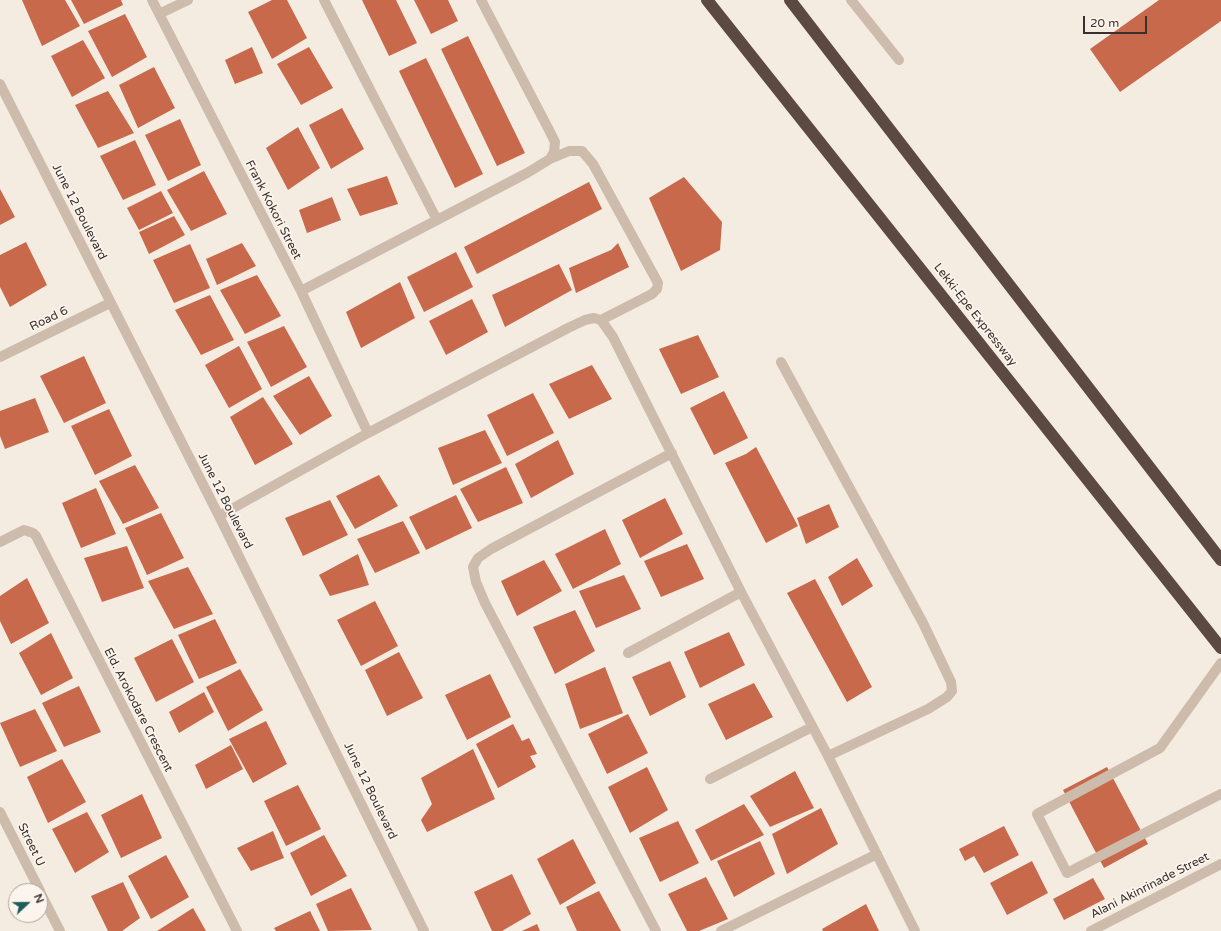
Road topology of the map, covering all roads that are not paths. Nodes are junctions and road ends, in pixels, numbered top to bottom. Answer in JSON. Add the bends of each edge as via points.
{"nodes":[{"id":1,"x":152,"y":0,"type":"edge"},
{"id":2,"x":188,"y":0,"type":"edge"},
{"id":3,"x":324,"y":0,"type":"edge"},
{"id":4,"x":481,"y":0,"type":"edge"},
{"id":5,"x":707,"y":0,"type":"edge"},
{"id":6,"x":790,"y":0,"type":"edge"},
{"id":7,"x":851,"y":0,"type":"edge"},
{"id":8,"x":159,"y":14,"type":"junction"},
{"id":9,"x":899,"y":60,"type":"dead end"},
{"id":10,"x":0,"y":84,"type":"edge"},
{"id":11,"x":550,"y":159,"type":"junction"},
{"id":12,"x":437,"y":220,"type":"junction"},
{"id":13,"x":301,"y":292,"type":"junction"},
{"id":14,"x":110,"y":304,"type":"junction"},
{"id":15,"x":600,"y":320,"type":"junction"},
{"id":16,"x":0,"y":357,"type":"edge"},
{"id":17,"x":781,"y":362,"type":"dead end"},
{"id":18,"x":368,"y":433,"type":"junction"},
{"id":19,"x":672,"y":453,"type":"junction"},
{"id":20,"x":219,"y":516,"type":"junction"},
{"id":21,"x":0,"y":542,"type":"edge"},
{"id":22,"x":1221,"y":560,"type":"edge"},
{"id":23,"x":740,"y":592,"type":"junction"},
{"id":24,"x":1221,"y":648,"type":"edge"},
{"id":25,"x":628,"y":653,"type":"dead end"},
{"id":26,"x":1221,"y":663,"type":"edge"},
{"id":27,"x":812,"y":727,"type":"junction"},
{"id":28,"x":828,"y":756,"type":"junction"},
{"id":29,"x":710,"y":779,"type":"dead end"},
{"id":30,"x":1221,"y":794,"type":"edge"},
{"id":31,"x":0,"y":812,"type":"edge"},
{"id":32,"x":878,"y":854,"type":"junction"},
{"id":33,"x":1221,"y":864,"type":"edge"},
{"id":34,"x":36,"y":883,"type":"edge"},
{"id":35,"x":48,"y":907,"type":"edge"},
{"id":36,"x":60,"y":931,"type":"edge"},
{"id":37,"x":237,"y":931,"type":"edge"},
{"id":38,"x":424,"y":931,"type":"edge"},
{"id":39,"x":656,"y":931,"type":"edge"},
{"id":40,"x":721,"y":931,"type":"edge"},
{"id":41,"x":915,"y":931,"type":"edge"},
{"id":42,"x":1091,"y":931,"type":"edge"}],
"edges":[{"from":1,"to":8,"type":"street","name":"Frank Kokori Street"},
{"from":2,"to":8,"type":"street"},
{"from":3,"to":12,"type":"street"},
{"from":4,"to":11,"type":"street","via":[[555,142]]},
{"from":5,"to":24,"type":"highway","name":"Lekki-Epe Expressway"},
{"from":6,"to":22,"type":"highway"},
{"from":7,"to":9,"type":"street"},
{"from":8,"to":13,"type":"street","name":"Frank Kokori Street"},
{"from":10,"to":14,"type":"street","name":"June 12 Boulevard"},
{"from":11,"to":12,"type":"street"},
{"from":11,"to":15,"type":"street","via":[[569,151],[582,151],[593,164],[658,283],[652,294]]},
{"from":12,"to":13,"type":"street"},
{"from":13,"to":18,"type":"street","name":"Frank Kokori Street"},
{"from":14,"to":16,"type":"street","name":"Road 6"},
{"from":14,"to":20,"type":"street","name":"June 12 Boulevard"},
{"from":15,"to":18,"type":"street","via":[[594,318],[579,323]]},
{"from":15,"to":19,"type":"street","via":[[613,337]]},
{"from":17,"to":28,"type":"street","via":[[923,623],[951,682],[952,691],[947,697],[928,709]]},
{"from":18,"to":20,"type":"street"},
{"from":19,"to":23,"type":"street"},
{"from":19,"to":39,"type":"street","via":[[491,549],[478,558],[473,567],[485,603]]},
{"from":20,"to":38,"type":"street","name":"June 12 Boulevard"},
{"from":21,"to":37,"type":"street","name":"Eld. Arokodare Crescent","via":[[24,530],[36,536]]},
{"from":23,"to":25,"type":"street"},
{"from":23,"to":27,"type":"street"},
{"from":26,"to":30,"type":"street","via":[[1160,748],[1037,814],[1067,873]]},
{"from":27,"to":28,"type":"street"},
{"from":27,"to":29,"type":"street"},
{"from":28,"to":32,"type":"street"},
{"from":31,"to":34,"type":"street","name":"Street U"},
{"from":32,"to":40,"type":"street"},
{"from":32,"to":41,"type":"street"},
{"from":33,"to":42,"type":"street","name":"Alani Akinrinade Street"},
{"from":35,"to":36,"type":"street","name":"Street U"}]}
